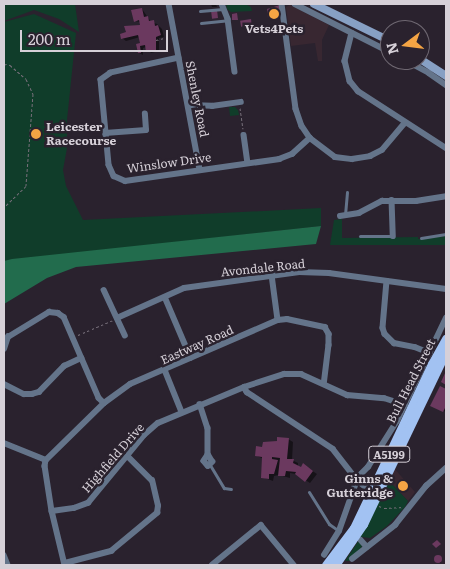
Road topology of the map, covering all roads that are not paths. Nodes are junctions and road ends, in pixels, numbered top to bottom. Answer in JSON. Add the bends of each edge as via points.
{"nodes":[{"id":1,"x":169,"y":4,"type":"edge"},
{"id":2,"x":282,"y":4,"type":"edge"},
{"id":3,"x":296,"y":4,"type":"edge"},
{"id":4,"x":314,"y":4,"type":"edge"},
{"id":5,"x":223,"y":6,"type":"edge"},
{"id":6,"x":200,"y":11,"type":"dead end"},
{"id":7,"x":228,"y":20,"type":"junction"},
{"id":8,"x":202,"y":23,"type":"dead end"},
{"id":9,"x":352,"y":33,"type":"junction"},
{"id":10,"x":380,"y":37,"type":"edge"},
{"id":11,"x":380,"y":47,"type":"edge"},
{"id":12,"x":179,"y":58,"type":"junction"},
{"id":13,"x":430,"y":66,"type":"edge"},
{"id":14,"x":424,"y":70,"type":"edge"},
{"id":15,"x":235,"y":72,"type":"dead end"},
{"id":16,"x":446,"y":76,"type":"edge"},
{"id":17,"x":446,"y":85,"type":"edge"},
{"id":18,"x":240,"y":102,"type":"road end"},
{"id":19,"x":189,"y":105,"type":"junction"},
{"id":20,"x":145,"y":114,"type":"dead end"},
{"id":21,"x":405,"y":123,"type":"junction"},
{"id":22,"x":105,"y":133,"type":"junction"},
{"id":23,"x":244,"y":135,"type":"road end"},
{"id":24,"x":310,"y":138,"type":"junction"},
{"id":25,"x":446,"y":148,"type":"edge"},
{"id":26,"x":248,"y":162,"type":"junction"},
{"id":27,"x":200,"y":169,"type":"junction"},
{"id":28,"x":347,"y":192,"type":"dead end"},
{"id":29,"x":446,"y":196,"type":"edge"},
{"id":30,"x":392,"y":200,"type":"junction"},
{"id":31,"x":342,"y":216,"type":"joint"},
{"id":32,"x":446,"y":234,"type":"edge"},
{"id":33,"x":360,"y":236,"type":"dead end"},
{"id":34,"x":393,"y":236,"type":"joint"},
{"id":35,"x":421,"y":238,"type":"dead end"},
{"id":36,"x":272,"y":275,"type":"junction"},
{"id":37,"x":387,"y":281,"type":"junction"},
{"id":38,"x":446,"y":289,"type":"edge"},
{"id":39,"x":104,"y":290,"type":"dead end"},
{"id":40,"x":165,"y":297,"type":"junction"},
{"id":41,"x":117,"y":318,"type":"junction"},
{"id":42,"x":446,"y":318,"type":"edge"},
{"id":43,"x":278,"y":320,"type":"junction"},
{"id":44,"x":124,"y":335,"type":"dead end"},
{"id":45,"x":446,"y":339,"type":"edge"},
{"id":46,"x":4,"y":349,"type":"edge"},
{"id":47,"x":446,"y":350,"type":"edge"},
{"id":48,"x":430,"y":353,"type":"junction"},
{"id":49,"x":81,"y":358,"type":"junction"},
{"id":50,"x":191,"y":358,"type":"junction"},
{"id":51,"x":165,"y":370,"type":"junction"},
{"id":52,"x":324,"y":383,"type":"junction"},
{"id":53,"x":4,"y":384,"type":"edge"},
{"id":54,"x":244,"y":387,"type":"junction"},
{"id":55,"x":104,"y":403,"type":"junction"},
{"id":56,"x":200,"y":404,"type":"junction"},
{"id":57,"x":405,"y":405,"type":"junction"},
{"id":58,"x":182,"y":412,"type":"junction"},
{"id":59,"x":4,"y":443,"type":"edge"},
{"id":60,"x":126,"y":455,"type":"junction"},
{"id":61,"x":46,"y":460,"type":"junction"},
{"id":62,"x":210,"y":465,"type":"joint"},
{"id":63,"x":446,"y":468,"type":"edge"},
{"id":64,"x":357,"y":480,"type":"junction"},
{"id":65,"x":231,"y":489,"type":"dead end"},
{"id":66,"x":309,"y":492,"type":"dead end"},
{"id":67,"x":374,"y":493,"type":"junction"},
{"id":68,"x":52,"y":511,"type":"junction"},
{"id":69,"x":340,"y":531,"type":"junction"},
{"id":70,"x":361,"y":540,"type":"dead end"},
{"id":71,"x":367,"y":547,"type":"junction"},
{"id":72,"x":4,"y":555,"type":"edge"},
{"id":73,"x":324,"y":555,"type":"dead end"},
{"id":74,"x":352,"y":559,"type":"dead end"},
{"id":75,"x":65,"y":564,"type":"edge"},
{"id":76,"x":8,"y":565,"type":"edge"},
{"id":77,"x":212,"y":565,"type":"edge"},
{"id":78,"x":294,"y":565,"type":"edge"},
{"id":79,"x":326,"y":565,"type":"edge"},
{"id":80,"x":336,"y":565,"type":"edge"}],
"edges":[{"from":1,"to":12,"type":"street","name":"Shenley Road"},
{"from":2,"to":24,"type":"street","via":[[296,109]]},
{"from":3,"to":9,"type":"street"},
{"from":4,"to":10,"type":"main road"},
{"from":5,"to":6,"type":"lane"},
{"from":5,"to":7,"type":"street"},
{"from":7,"to":8,"type":"lane"},
{"from":7,"to":15,"type":"street","via":[[231,64]]},
{"from":9,"to":11,"type":"street"},
{"from":9,"to":21,"type":"street","via":[[345,61],[350,81],[358,91]]},
{"from":12,"to":19,"type":"street","name":"Shenley Road"},
{"from":12,"to":22,"type":"street","name":"Winslow Drive","via":[[103,77]]},
{"from":13,"to":16,"type":"main road"},
{"from":14,"to":17,"type":"street"},
{"from":18,"to":19,"type":"street"},
{"from":19,"to":27,"type":"street","name":"Shenley Road"},
{"from":20,"to":22,"type":"street","via":[[146,130]]},
{"from":21,"to":24,"type":"street","via":[[382,150],[361,158],[335,157]]},
{"from":21,"to":25,"type":"street"},
{"from":22,"to":27,"type":"street","name":"Winslow Drive","via":[[108,165],[114,176],[125,181]]},
{"from":23,"to":26,"type":"street"},
{"from":24,"to":26,"type":"street","name":"Winslow Drive","via":[[292,154],[279,159]]},
{"from":26,"to":27,"type":"street","name":"Winslow Drive"},
{"from":28,"to":31,"type":"lane"},
{"from":29,"to":30,"type":"street","via":[[416,201]]},
{"from":30,"to":31,"type":"street"},
{"from":30,"to":34,"type":"street"},
{"from":32,"to":35,"type":"lane"},
{"from":33,"to":34,"type":"lane"},
{"from":36,"to":37,"type":"street","name":"Avondale Road","via":[[329,273]]},
{"from":36,"to":40,"type":"street","name":"Avondale Road","via":[[184,288]]},
{"from":36,"to":43,"type":"street"},
{"from":37,"to":38,"type":"street","name":"Avondale Road"},
{"from":37,"to":48,"type":"street","via":[[385,334],[394,343]]},
{"from":39,"to":41,"type":"street"},
{"from":40,"to":41,"type":"street","name":"Avondale Road"},
{"from":40,"to":50,"type":"street"},
{"from":41,"to":44,"type":"street"},
{"from":42,"to":48,"type":"street"},
{"from":43,"to":50,"type":"street","name":"Eastway Road"},
{"from":43,"to":52,"type":"street","name":"Eastway Road","via":[[325,327],[329,345]]},
{"from":45,"to":67,"type":"main road","name":"Bull Head Street","number":"A5199"},
{"from":46,"to":49,"type":"street","via":[[8,337],[49,312],[58,313],[64,317]]},
{"from":47,"to":67,"type":"main road","name":"Bull Head Street","number":"A5199"},
{"from":48,"to":57,"type":"street"},
{"from":49,"to":53,"type":"street","via":[[64,366],[39,392],[24,394]]},
{"from":49,"to":55,"type":"street"},
{"from":50,"to":51,"type":"street","name":"Eastway Road"},
{"from":51,"to":55,"type":"street","name":"Eastway Road","via":[[130,384]]},
{"from":51,"to":58,"type":"street"},
{"from":52,"to":54,"type":"street","name":"Highfield Drive","via":[[301,374],[284,374]]},
{"from":52,"to":57,"type":"street","name":"Highfield Drive","via":[[347,395],[384,398]]},
{"from":54,"to":56,"type":"street","name":"Highfield Drive"},
{"from":54,"to":64,"type":"street","via":[[333,448]]},
{"from":55,"to":61,"type":"street","name":"Eastway Road"},
{"from":56,"to":58,"type":"street","name":"Highfield Drive"},
{"from":56,"to":62,"type":"street","via":[[208,428]]},
{"from":57,"to":64,"type":"street"},
{"from":58,"to":60,"type":"street","name":"Highfield Drive","via":[[158,423]]},
{"from":59,"to":61,"type":"street"},
{"from":60,"to":68,"type":"street","name":"Highfield Drive","via":[[88,503]]},
{"from":60,"to":75,"type":"street","via":[[152,481],[157,513],[111,551]]},
{"from":61,"to":68,"type":"street"},
{"from":62,"to":65,"type":"lane","via":[[224,488]]},
{"from":63,"to":71,"type":"street","via":[[426,486],[388,531]]},
{"from":64,"to":67,"type":"street"},
{"from":64,"to":69,"type":"street"},
{"from":66,"to":69,"type":"lane","via":[[329,524]]},
{"from":67,"to":79,"type":"main road","name":"Bull Head Street","number":"A5199","via":[[354,528]]},
{"from":67,"to":80,"type":"main road","name":"Bull Head Street","number":"A5199","via":[[373,504],[356,537]]},
{"from":68,"to":75,"type":"street"},
{"from":69,"to":73,"type":"street"},
{"from":70,"to":71,"type":"street"},
{"from":71,"to":74,"type":"street"},
{"from":72,"to":76,"type":"street"},
{"from":77,"to":78,"type":"street","via":[[261,525]]}]}
